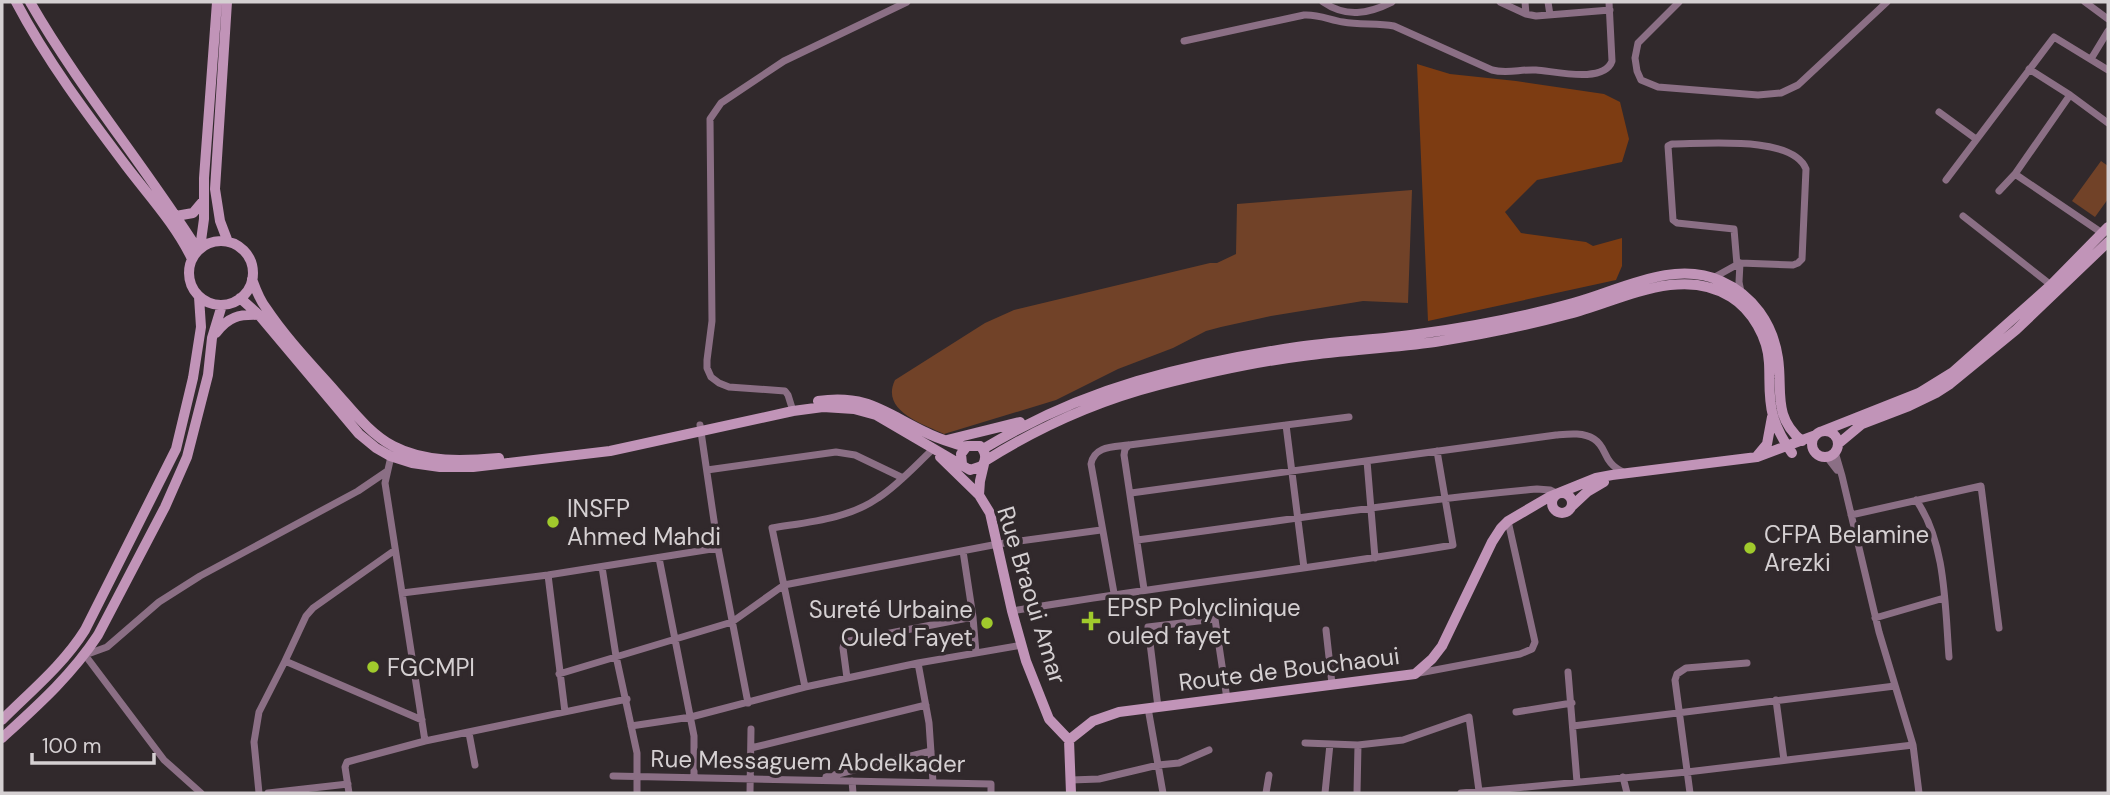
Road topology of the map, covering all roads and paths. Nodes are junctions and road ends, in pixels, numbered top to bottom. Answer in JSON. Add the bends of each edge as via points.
{"nodes":[{"id":1,"x":16,"y":2,"type":"edge"},
{"id":2,"x":30,"y":2,"type":"edge"},
{"id":3,"x":217,"y":2,"type":"edge"},
{"id":4,"x":227,"y":2,"type":"edge"},
{"id":5,"x":907,"y":2,"type":"edge"},
{"id":6,"x":1392,"y":2,"type":"edge"},
{"id":7,"x":1500,"y":2,"type":"edge"},
{"id":8,"x":1525,"y":2,"type":"edge"},
{"id":9,"x":1548,"y":2,"type":"edge"},
{"id":10,"x":1679,"y":2,"type":"edge"},
{"id":11,"x":1887,"y":2,"type":"edge"},
{"id":12,"x":2085,"y":2,"type":"edge"},
{"id":13,"x":1326,"y":4,"type":"edge"},
{"id":14,"x":1609,"y":6,"type":"edge"},
{"id":15,"x":1314,"y":14,"type":"junction"},
{"id":16,"x":1526,"y":14,"type":"junction"},
{"id":17,"x":1550,"y":15,"type":"junction"},
{"id":18,"x":2108,"y":19,"type":"edge"},
{"id":19,"x":2108,"y":31,"type":"edge"},
{"id":20,"x":1184,"y":41,"type":"dead end"},
{"id":21,"x":2091,"y":59,"type":"junction"},
{"id":22,"x":2029,"y":69,"type":"junction"},
{"id":23,"x":2108,"y":70,"type":"edge"},
{"id":24,"x":2070,"y":95,"type":"junction"},
{"id":25,"x":1939,"y":111,"type":"dead end"},
{"id":26,"x":2108,"y":123,"type":"edge"},
{"id":27,"x":1976,"y":139,"type":"junction"},
{"id":28,"x":2015,"y":174,"type":"junction"},
{"id":29,"x":1946,"y":180,"type":"dead end"},
{"id":30,"x":1999,"y":191,"type":"dead end"},
{"id":31,"x":204,"y":200,"type":"junction"},
{"id":32,"x":176,"y":216,"type":"junction"},
{"id":33,"x":1963,"y":216,"type":"dead end"},
{"id":34,"x":2106,"y":234,"type":"edge"},
{"id":35,"x":228,"y":242,"type":"junction"},
{"id":36,"x":197,"y":252,"type":"junction"},
{"id":37,"x":1739,"y":264,"type":"junction"},
{"id":38,"x":1713,"y":278,"type":"junction"},
{"id":39,"x":252,"y":279,"type":"junction"},
{"id":40,"x":2051,"y":285,"type":"junction"},
{"id":41,"x":1741,"y":293,"type":"junction"},
{"id":42,"x":199,"y":297,"type":"junction"},
{"id":43,"x":240,"y":298,"type":"junction"},
{"id":44,"x":222,"y":305,"type":"junction"},
{"id":45,"x":259,"y":315,"type":"junction"},
{"id":46,"x":212,"y":338,"type":"junction"},
{"id":47,"x":792,"y":408,"type":"junction"},
{"id":48,"x":1053,"y":412,"type":"junction"},
{"id":49,"x":1772,"y":414,"type":"junction"},
{"id":50,"x":1349,"y":418,"type":"dead end"},
{"id":51,"x":1286,"y":425,"type":"junction"},
{"id":52,"x":701,"y":428,"type":"junction"},
{"id":53,"x":1819,"y":433,"type":"junction"},
{"id":54,"x":916,"y":439,"type":"junction"},
{"id":55,"x":943,"y":440,"type":"junction"},
{"id":56,"x":1802,"y":440,"type":"junction"},
{"id":57,"x":1129,"y":445,"type":"junction"},
{"id":58,"x":965,"y":447,"type":"junction"},
{"id":59,"x":983,"y":449,"type":"junction"},
{"id":60,"x":932,"y":450,"type":"junction"},
{"id":61,"x":1789,"y":450,"type":"junction"},
{"id":62,"x":392,"y":451,"type":"junction"},
{"id":63,"x":1437,"y":451,"type":"junction"},
{"id":64,"x":1829,"y":452,"type":"junction"},
{"id":65,"x":1757,"y":457,"type":"junction"},
{"id":66,"x":1367,"y":460,"type":"junction"},
{"id":67,"x":985,"y":461,"type":"junction"},
{"id":68,"x":962,"y":464,"type":"junction"},
{"id":69,"x":706,"y":470,"type":"junction"},
{"id":70,"x":1292,"y":471,"type":"junction"},
{"id":71,"x":386,"y":472,"type":"junction"},
{"id":72,"x":1626,"y":473,"type":"junction"},
{"id":73,"x":903,"y":478,"type":"junction"},
{"id":74,"x":1131,"y":493,"type":"junction"},
{"id":75,"x":1558,"y":494,"type":"junction"},
{"id":76,"x":979,"y":495,"type":"junction"},
{"id":77,"x":1444,"y":497,"type":"junction"},
{"id":78,"x":1916,"y":500,"type":"junction"},
{"id":79,"x":1572,"y":506,"type":"junction"},
{"id":80,"x":1371,"y":508,"type":"junction"},
{"id":81,"x":1559,"y":513,"type":"junction"},
{"id":82,"x":1851,"y":515,"type":"junction"},
{"id":83,"x":1298,"y":519,"type":"junction"},
{"id":84,"x":1513,"y":519,"type":"junction"},
{"id":85,"x":1101,"y":530,"type":"junction"},
{"id":86,"x":1137,"y":540,"type":"junction"},
{"id":87,"x":998,"y":544,"type":"junction"},
{"id":88,"x":718,"y":548,"type":"junction"},
{"id":89,"x":395,"y":550,"type":"junction"},
{"id":90,"x":963,"y":551,"type":"junction"},
{"id":91,"x":659,"y":558,"type":"junction"},
{"id":92,"x":1375,"y":558,"type":"junction"},
{"id":93,"x":602,"y":567,"type":"junction"},
{"id":94,"x":1304,"y":568,"type":"junction"},
{"id":95,"x":548,"y":575,"type":"junction"},
{"id":96,"x":784,"y":585,"type":"junction"},
{"id":97,"x":1144,"y":589,"type":"junction"},
{"id":98,"x":401,"y":593,"type":"junction"},
{"id":99,"x":1114,"y":593,"type":"junction"},
{"id":100,"x":1944,"y":597,"type":"junction"},
{"id":101,"x":1012,"y":611,"type":"junction"},
{"id":102,"x":973,"y":617,"type":"junction"},
{"id":103,"x":1875,"y":618,"type":"junction"},
{"id":104,"x":732,"y":622,"type":"junction"},
{"id":105,"x":1999,"y":628,"type":"dead end"},
{"id":106,"x":1326,"y":630,"type":"dead end"},
{"id":107,"x":675,"y":637,"type":"junction"},
{"id":108,"x":1021,"y":645,"type":"junction"},
{"id":109,"x":976,"y":653,"type":"junction"},
{"id":110,"x":85,"y":655,"type":"junction"},
{"id":111,"x":616,"y":656,"type":"junction"},
{"id":112,"x":1949,"y":657,"type":"dead end"},
{"id":113,"x":285,"y":661,"type":"junction"},
{"id":114,"x":918,"y":663,"type":"junction"},
{"id":115,"x":1747,"y":663,"type":"dead end"},
{"id":116,"x":1568,"y":672,"type":"dead end"},
{"id":117,"x":559,"y":674,"type":"junction"},
{"id":118,"x":1415,"y":674,"type":"junction"},
{"id":119,"x":848,"y":678,"type":"junction"},
{"id":120,"x":1332,"y":684,"type":"junction"},
{"id":121,"x":1895,"y":686,"type":"junction"},
{"id":122,"x":805,"y":687,"type":"junction"},
{"id":123,"x":627,"y":699,"type":"junction"},
{"id":124,"x":1227,"y":699,"type":"junction"},
{"id":125,"x":1776,"y":700,"type":"junction"},
{"id":126,"x":748,"y":703,"type":"junction"},
{"id":127,"x":1572,"y":703,"type":"junction"},
{"id":128,"x":926,"y":705,"type":"junction"},
{"id":129,"x":1153,"y":708,"type":"junction"},
{"id":130,"x":565,"y":712,"type":"junction"},
{"id":131,"x":1516,"y":712,"type":"dead end"},
{"id":132,"x":1678,"y":713,"type":"junction"},
{"id":133,"x":691,"y":717,"type":"junction"},
{"id":134,"x":2,"y":720,"type":"edge"},
{"id":135,"x":422,"y":720,"type":"junction"},
{"id":136,"x":631,"y":726,"type":"junction"},
{"id":137,"x":1573,"y":726,"type":"junction"},
{"id":138,"x":751,"y":729,"type":"dead end"},
{"id":139,"x":469,"y":733,"type":"junction"},
{"id":140,"x":2,"y":738,"type":"edge"},
{"id":141,"x":1069,"y":740,"type":"junction"},
{"id":142,"x":425,"y":741,"type":"junction"},
{"id":143,"x":1305,"y":743,"type":"dead end"},
{"id":144,"x":1330,"y":744,"type":"junction"},
{"id":145,"x":1358,"y":745,"type":"junction"},
{"id":146,"x":1913,"y":745,"type":"junction"},
{"id":147,"x":751,"y":747,"type":"junction"},
{"id":148,"x":1209,"y":750,"type":"dead end"},
{"id":149,"x":931,"y":751,"type":"junction"},
{"id":150,"x":1784,"y":760,"type":"junction"},
{"id":151,"x":475,"y":765,"type":"dead end"},
{"id":152,"x":1158,"y":765,"type":"junction"},
{"id":153,"x":1687,"y":772,"type":"junction"},
{"id":154,"x":1269,"y":775,"type":"dead end"},
{"id":155,"x":613,"y":776,"type":"dead end"},
{"id":156,"x":638,"y":776,"type":"junction"},
{"id":157,"x":694,"y":777,"type":"junction"},
{"id":158,"x":751,"y":778,"type":"junction"},
{"id":159,"x":1623,"y":778,"type":"junction"},
{"id":160,"x":816,"y":780,"type":"junction"},
{"id":161,"x":1071,"y":780,"type":"junction"},
{"id":162,"x":852,"y":781,"type":"junction"},
{"id":163,"x":909,"y":782,"type":"junction"},
{"id":164,"x":933,"y":782,"type":"junction"},
{"id":165,"x":1577,"y":782,"type":"junction"},
{"id":166,"x":348,"y":784,"type":"junction"},
{"id":167,"x":1479,"y":791,"type":"junction"},
{"id":168,"x":198,"y":792,"type":"edge"},
{"id":169,"x":259,"y":793,"type":"edge"},
{"id":170,"x":268,"y":793,"type":"edge"},
{"id":171,"x":349,"y":793,"type":"edge"},
{"id":172,"x":637,"y":793,"type":"edge"},
{"id":173,"x":750,"y":793,"type":"edge"},
{"id":174,"x":853,"y":793,"type":"edge"},
{"id":175,"x":910,"y":793,"type":"edge"},
{"id":176,"x":991,"y":793,"type":"edge"},
{"id":177,"x":1071,"y":793,"type":"edge"},
{"id":178,"x":1163,"y":793,"type":"edge"},
{"id":179,"x":1266,"y":793,"type":"edge"},
{"id":180,"x":1325,"y":793,"type":"edge"},
{"id":181,"x":1357,"y":793,"type":"edge"},
{"id":182,"x":1461,"y":793,"type":"edge"},
{"id":183,"x":1626,"y":793,"type":"edge"},
{"id":184,"x":1690,"y":793,"type":"edge"},
{"id":185,"x":1919,"y":793,"type":"edge"}],
"edges":[{"from":1,"to":36,"type":"main road","via":[[65,82]]},
{"from":2,"to":32,"type":"main road","via":[[83,86]]},
{"from":3,"to":31,"type":"main road"},
{"from":4,"to":35,"type":"main road","via":[[215,189]]},
{"from":5,"to":47,"type":"street","via":[[785,61],[721,103],[710,119],[712,321],[707,368],[712,377],[729,387],[785,391]]},
{"from":6,"to":13,"type":"street","via":[[1351,13]]},
{"from":7,"to":16,"type":"street"},
{"from":8,"to":16,"type":"street"},
{"from":9,"to":17,"type":"street"},
{"from":10,"to":11,"type":"street","via":[[1638,43],[1635,58],[1641,80],[1658,87],[1758,95],[1781,93],[1798,85]]},
{"from":12,"to":18,"type":"street"},
{"from":13,"to":15,"type":"street"},
{"from":14,"to":15,"type":"street","via":[[1610,66],[1602,72],[1569,75],[1492,70],[1394,26],[1342,22]]},
{"from":14,"to":17,"type":"street"},
{"from":15,"to":20,"type":"street"},
{"from":16,"to":17,"type":"street"},
{"from":19,"to":21,"type":"street"},
{"from":21,"to":22,"type":"street","via":[[2054,37]]},
{"from":21,"to":23,"type":"street"},
{"from":22,"to":24,"type":"street"},
{"from":22,"to":27,"type":"street"},
{"from":24,"to":26,"type":"street"},
{"from":24,"to":28,"type":"street"},
{"from":25,"to":27,"type":"street"},
{"from":27,"to":29,"type":"street"},
{"from":28,"to":30,"type":"street"},
{"from":28,"to":34,"type":"street"},
{"from":31,"to":32,"type":"main road","via":[[193,213]]},
{"from":31,"to":36,"type":"main road"},
{"from":32,"to":36,"type":"main road"},
{"from":33,"to":40,"type":"street"},
{"from":34,"to":40,"type":"main road"},
{"from":34,"to":64,"type":"main road","via":[[2016,330],[1950,384],[1909,407],[1862,424]]},
{"from":35,"to":36,"type":"main road","via":[[216,241]]},
{"from":35,"to":39,"type":"main road","via":[[241,248],[249,259]]},
{"from":36,"to":42,"type":"main road","via":[[188,272]]},
{"from":37,"to":37,"type":"street","via":[[1734,229],[1673,220],[1668,146],[1760,144],[1793,153],[1803,163],[1802,259],[1793,265]]},
{"from":37,"to":38,"type":"street"},
{"from":37,"to":41,"type":"street"},
{"from":38,"to":41,"type":"main road"},
{"from":38,"to":48,"type":"main road","via":[[1695,273],[1663,275],[1572,303],[1465,326],[1230,358],[1129,384]]},
{"from":39,"to":43,"type":"main road"},
{"from":39,"to":62,"type":"main road","via":[[267,310]]},
{"from":40,"to":53,"type":"main road","via":[[1933,386]]},
{"from":41,"to":56,"type":"main road","via":[[1768,324],[1778,359],[1781,412]]},
{"from":42,"to":44,"type":"main road"},
{"from":42,"to":134,"type":"main road","via":[[201,327],[193,378],[182,432],[164,477],[74,647]]},
{"from":43,"to":44,"type":"main road"},
{"from":43,"to":45,"type":"main road"},
{"from":44,"to":46,"type":"main road"},
{"from":45,"to":46,"type":"main road","via":[[234,316]]},
{"from":45,"to":62,"type":"main road","via":[[359,434],[376,448]]},
{"from":46,"to":110,"type":"main road","via":[[208,375],[187,457]]},
{"from":47,"to":52,"type":"main road"},
{"from":47,"to":54,"type":"main road","via":[[854,409],[876,415]]},
{"from":47,"to":55,"type":"main road","via":[[843,399],[863,402]]},
{"from":48,"to":55,"type":"main road"},
{"from":48,"to":59,"type":"main road"},
{"from":49,"to":61,"type":"main road"},
{"from":49,"to":65,"type":"main road","via":[[1767,444]]},
{"from":49,"to":67,"type":"main road","via":[[1769,359],[1753,317],[1716,289],[1684,283],[1468,336],[1267,361],[1158,385],[1092,406]]},
{"from":50,"to":51,"type":"street"},
{"from":51,"to":57,"type":"street"},
{"from":51,"to":70,"type":"street"},
{"from":52,"to":62,"type":"main road","via":[[610,451],[473,467],[412,463]]},
{"from":52,"to":69,"type":"street"},
{"from":53,"to":56,"type":"main road"},
{"from":53,"to":64,"type":"main road","via":[[1813,448]]},
{"from":53,"to":64,"type":"main road","via":[[1832,433],[1837,440]]},
{"from":54,"to":60,"type":"main road"},
{"from":54,"to":68,"type":"main road"},
{"from":55,"to":58,"type":"main road"},
{"from":56,"to":61,"type":"main road"},
{"from":57,"to":74,"type":"street","via":[[1124,456]]},
{"from":57,"to":85,"type":"street","via":[[1102,449],[1092,459]]},
{"from":58,"to":59,"type":"main road"},
{"from":58,"to":68,"type":"main road"},
{"from":59,"to":67,"type":"main road"},
{"from":60,"to":73,"type":"street"},
{"from":60,"to":76,"type":"main road"},
{"from":61,"to":64,"type":"main road"},
{"from":61,"to":65,"type":"main road"},
{"from":62,"to":71,"type":"street"},
{"from":63,"to":66,"type":"street"},
{"from":63,"to":72,"type":"street","via":[[1578,434],[1593,438],[1613,467]]},
{"from":63,"to":77,"type":"street"},
{"from":64,"to":82,"type":"street","via":[[1842,476]]},
{"from":65,"to":72,"type":"main road"},
{"from":66,"to":70,"type":"street"},
{"from":66,"to":80,"type":"street"},
{"from":67,"to":68,"type":"main road","via":[[974,470]]},
{"from":67,"to":76,"type":"main road"},
{"from":68,"to":76,"type":"main road","name":"Rue Braoui Amar"},
{"from":69,"to":73,"type":"street","via":[[836,452],[855,455]]},
{"from":69,"to":88,"type":"street"},
{"from":70,"to":74,"type":"street"},
{"from":70,"to":83,"type":"street"},
{"from":71,"to":89,"type":"street"},
{"from":71,"to":110,"type":"street","via":[[185,584],[107,646]]},
{"from":72,"to":75,"type":"main road","via":[[1596,478]]},
{"from":72,"to":79,"type":"main road","via":[[1597,485]]},
{"from":73,"to":96,"type":"street","via":[[878,499],[853,511],[772,528]]},
{"from":74,"to":86,"type":"street"},
{"from":75,"to":77,"type":"street","via":[[1537,489]]},
{"from":75,"to":79,"type":"main road","via":[[1569,496]]},
{"from":75,"to":81,"type":"main road","via":[[1552,505]]},
{"from":75,"to":84,"type":"main road"},
{"from":76,"to":87,"type":"main road","name":"Rue Braoui Amar","via":[[990,513]]},
{"from":77,"to":80,"type":"street"},
{"from":77,"to":92,"type":"street","via":[[1453,545]]},
{"from":78,"to":82,"type":"street"},
{"from":78,"to":100,"type":"street","via":[[1937,549]]},
{"from":78,"to":105,"type":"street","via":[[1981,486]]},
{"from":79,"to":81,"type":"main road"},
{"from":80,"to":83,"type":"street"},
{"from":80,"to":92,"type":"street"},
{"from":81,"to":84,"type":"main road"},
{"from":82,"to":103,"type":"street"},
{"from":83,"to":86,"type":"street"},
{"from":83,"to":94,"type":"street"},
{"from":84,"to":118,"type":"main road","name":"Route de Bouchaoui","via":[[1492,542],[1442,646]]},
{"from":84,"to":118,"type":"street","via":[[1535,642],[1532,649]]},
{"from":85,"to":87,"type":"street"},
{"from":85,"to":99,"type":"street"},
{"from":86,"to":97,"type":"street"},
{"from":87,"to":90,"type":"street"},
{"from":87,"to":101,"type":"main road","name":"Rue Braoui Amar"},
{"from":88,"to":91,"type":"street"},
{"from":88,"to":104,"type":"street"},
{"from":89,"to":98,"type":"street"},
{"from":89,"to":113,"type":"street","via":[[313,608]]},
{"from":90,"to":96,"type":"street"},
{"from":90,"to":102,"type":"street"},
{"from":91,"to":93,"type":"street"},
{"from":91,"to":107,"type":"street"},
{"from":92,"to":94,"type":"street"},
{"from":93,"to":95,"type":"street"},
{"from":93,"to":111,"type":"street"},
{"from":94,"to":97,"type":"street"},
{"from":95,"to":98,"type":"street"},
{"from":95,"to":117,"type":"street"},
{"from":96,"to":104,"type":"street"},
{"from":96,"to":122,"type":"street"},
{"from":97,"to":99,"type":"street"},
{"from":98,"to":135,"type":"street"},
{"from":99,"to":101,"type":"street"},
{"from":100,"to":103,"type":"street"},
{"from":100,"to":112,"type":"street"},
{"from":101,"to":108,"type":"main road","name":"Rue Braoui Amar"},
{"from":102,"to":109,"type":"street"},
{"from":102,"to":119,"type":"street","via":[[844,643]]},
{"from":103,"to":121,"type":"street"},
{"from":104,"to":107,"type":"street"},
{"from":104,"to":126,"type":"street"},
{"from":106,"to":120,"type":"street"},
{"from":107,"to":111,"type":"street"},
{"from":107,"to":133,"type":"street"},
{"from":108,"to":109,"type":"street"},
{"from":108,"to":141,"type":"main road","name":"Rue Braoui Amar","via":[[1049,719]]},
{"from":109,"to":114,"type":"street"},
{"from":110,"to":140,"type":"main road"},
{"from":110,"to":168,"type":"street","via":[[164,760]]},
{"from":111,"to":117,"type":"street"},
{"from":111,"to":123,"type":"street"},
{"from":113,"to":135,"type":"street"},
{"from":113,"to":169,"type":"street","via":[[259,712],[254,742]]},
{"from":114,"to":119,"type":"street"},
{"from":114,"to":128,"type":"street"},
{"from":115,"to":132,"type":"street","via":[[1680,671],[1675,680]]},
{"from":116,"to":127,"type":"street"},
{"from":117,"to":130,"type":"street"},
{"from":118,"to":120,"type":"main road","name":"Route de Bouchaoui"},
{"from":119,"to":122,"type":"street"},
{"from":120,"to":124,"type":"main road","name":"Route de Bouchaoui"},
{"from":121,"to":125,"type":"street"},
{"from":121,"to":146,"type":"street"},
{"from":122,"to":126,"type":"street"},
{"from":123,"to":130,"type":"street"},
{"from":123,"to":136,"type":"street"},
{"from":124,"to":129,"type":"main road","name":"Route de Bouchaoui"},
{"from":124,"to":129,"type":"street","via":[[1215,618],[1148,627]]},
{"from":125,"to":132,"type":"street"},
{"from":125,"to":150,"type":"street"},
{"from":126,"to":133,"type":"street"},
{"from":127,"to":131,"type":"street"},
{"from":127,"to":137,"type":"street"},
{"from":128,"to":147,"type":"street"},
{"from":128,"to":149,"type":"street"},
{"from":129,"to":141,"type":"main road","name":"Route de Bouchaoui","via":[[1093,721]]},
{"from":129,"to":152,"type":"street"},
{"from":130,"to":139,"type":"street"},
{"from":132,"to":137,"type":"street"},
{"from":132,"to":153,"type":"street"},
{"from":133,"to":136,"type":"street"},
{"from":133,"to":157,"type":"street"},
{"from":135,"to":142,"type":"street"},
{"from":136,"to":156,"type":"street"},
{"from":137,"to":165,"type":"street"},
{"from":138,"to":147,"type":"street"},
{"from":139,"to":142,"type":"street"},
{"from":139,"to":151,"type":"street"},
{"from":141,"to":161,"type":"main road"},
{"from":142,"to":166,"type":"street","via":[[347,762]]},
{"from":143,"to":144,"type":"street"},
{"from":144,"to":145,"type":"street"},
{"from":144,"to":180,"type":"street"},
{"from":145,"to":167,"type":"street","via":[[1403,740],[1469,717]]},
{"from":145,"to":181,"type":"street"},
{"from":146,"to":150,"type":"street"},
{"from":146,"to":185,"type":"street"},
{"from":147,"to":158,"type":"street"},
{"from":148,"to":152,"type":"street","via":[[1180,763]]},
{"from":149,"to":160,"type":"street"},
{"from":149,"to":164,"type":"street"},
{"from":150,"to":153,"type":"street"},
{"from":152,"to":161,"type":"street","via":[[1098,779]]},
{"from":152,"to":178,"type":"street"},
{"from":153,"to":159,"type":"street"},
{"from":153,"to":184,"type":"street"},
{"from":154,"to":179,"type":"street"},
{"from":155,"to":156,"type":"street","name":"Rue Messaguem Abdelkader"},
{"from":156,"to":157,"type":"street","name":"Rue Messaguem Abdelkader"},
{"from":156,"to":172,"type":"street"},
{"from":157,"to":158,"type":"street","name":"Rue Messaguem Abdelkader"},
{"from":158,"to":160,"type":"street","name":"Rue Messaguem Abdelkader"},
{"from":158,"to":173,"type":"street"},
{"from":159,"to":165,"type":"street"},
{"from":159,"to":183,"type":"street"},
{"from":160,"to":162,"type":"street","name":"Rue Messaguem Abdelkader"},
{"from":161,"to":177,"type":"main road"},
{"from":162,"to":163,"type":"street","name":"Rue Messaguem Abdelkader"},
{"from":162,"to":174,"type":"street"},
{"from":163,"to":164,"type":"street","name":"Rue Messaguem Abdelkader"},
{"from":163,"to":175,"type":"street"},
{"from":164,"to":176,"type":"street","name":"Rue Messaguem Abdelkader","via":[[992,784]]},
{"from":165,"to":167,"type":"street"},
{"from":166,"to":170,"type":"street"},
{"from":166,"to":171,"type":"street"},
{"from":167,"to":182,"type":"street"}]}
